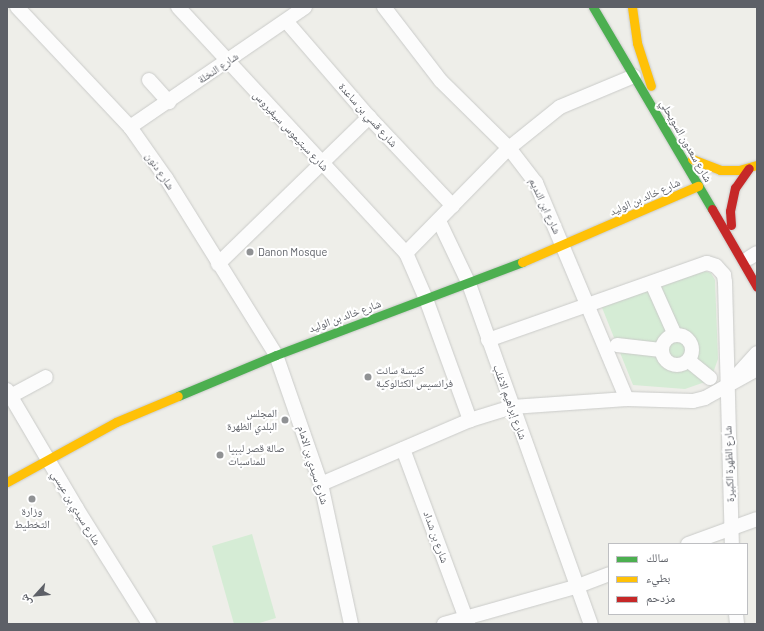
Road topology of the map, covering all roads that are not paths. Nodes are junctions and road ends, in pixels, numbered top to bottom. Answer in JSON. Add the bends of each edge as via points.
{"nodes":[{"id":1,"x":18,"y":7,"type":"edge"},
{"id":2,"x":178,"y":7,"type":"edge"},
{"id":3,"x":305,"y":7,"type":"edge"},
{"id":4,"x":384,"y":7,"type":"edge"},
{"id":5,"x":593,"y":7,"type":"edge"},
{"id":6,"x":632,"y":7,"type":"edge"},
{"id":7,"x":606,"y":9,"type":"dead end"},
{"id":8,"x":286,"y":21,"type":"junction"},
{"id":9,"x":227,"y":62,"type":"junction"},
{"id":10,"x":634,"y":76,"type":"junction"},
{"id":11,"x":149,"y":80,"type":"dead end"},
{"id":12,"x":169,"y":102,"type":"junction"},
{"id":13,"x":370,"y":117,"type":"junction"},
{"id":14,"x":130,"y":127,"type":"junction"},
{"id":15,"x":509,"y":148,"type":"junction"},
{"id":16,"x":692,"y":159,"type":"junction"},
{"id":17,"x":321,"y":162,"type":"junction"},
{"id":18,"x":753,"y":166,"type":"edge"},
{"id":19,"x":698,"y":186,"type":"junction"},
{"id":20,"x":453,"y":206,"type":"junction"},
{"id":21,"x":438,"y":221,"type":"junction"},
{"id":22,"x":730,"y":225,"type":"junction"},
{"id":23,"x":563,"y":246,"type":"junction"},
{"id":24,"x":406,"y":253,"type":"junction"},
{"id":25,"x":753,"y":255,"type":"edge"},
{"id":26,"x":218,"y":264,"type":"junction"},
{"id":27,"x":757,"y":271,"type":"edge"},
{"id":28,"x":468,"y":284,"type":"junction"},
{"id":29,"x":757,"y":287,"type":"edge"},
{"id":30,"x":654,"y":288,"type":"dead end"},
{"id":31,"x":426,"y":299,"type":"junction"},
{"id":32,"x":588,"y":304,"type":"junction"},
{"id":33,"x":675,"y":335,"type":"junction"},
{"id":34,"x":488,"y":340,"type":"junction"},
{"id":35,"x":617,"y":345,"type":"dead end"},
{"id":36,"x":661,"y":350,"type":"junction"},
{"id":37,"x":757,"y":354,"type":"edge"},
{"id":38,"x":276,"y":355,"type":"junction"},
{"id":39,"x":689,"y":361,"type":"junction"},
{"id":40,"x":757,"y":369,"type":"edge"},
{"id":41,"x":46,"y":377,"type":"dead end"},
{"id":42,"x":710,"y":378,"type":"dead end"},
{"id":43,"x":727,"y":384,"type":"junction"},
{"id":44,"x":8,"y":395,"type":"edge"},
{"id":45,"x":626,"y":399,"type":"junction"},
{"id":46,"x":512,"y":407,"type":"junction"},
{"id":47,"x":470,"y":420,"type":"junction"},
{"id":48,"x":403,"y":449,"type":"junction"},
{"id":49,"x":46,"y":459,"type":"junction"},
{"id":50,"x":7,"y":482,"type":"edge"},
{"id":51,"x":321,"y":484,"type":"junction"},
{"id":52,"x":757,"y":519,"type":"edge"},
{"id":53,"x":731,"y":528,"type":"junction"},
{"id":54,"x":691,"y":543,"type":"edge"},
{"id":55,"x":732,"y":543,"type":"edge"},
{"id":56,"x":608,"y":574,"type":"edge"},
{"id":57,"x":578,"y":586,"type":"junction"},
{"id":58,"x":467,"y":621,"type":"edge"},
{"id":59,"x":149,"y":624,"type":"edge"},
{"id":60,"x":351,"y":624,"type":"edge"},
{"id":61,"x":444,"y":624,"type":"edge"},
{"id":62,"x":591,"y":624,"type":"edge"}],
"edges":[{"from":1,"to":14,"type":"street","name":"شارع دنون"},
{"from":2,"to":9,"type":"street","name":"شارع سبتيموس سيفيروس"},
{"from":3,"to":8,"type":"street","name":"شارع النخلة"},
{"from":4,"to":15,"type":"street","name":"شارع ابن النديم","via":[[441,81]]},
{"from":5,"to":10,"type":"street","name":"شارع سعدون السويحلي"},
{"from":6,"to":16,"type":"street","name":"شارع سعدون السويحلي","via":[[632,18],[647,78]]},
{"from":7,"to":10,"type":"street"},
{"from":8,"to":9,"type":"street","name":"شارع النخلة"},
{"from":8,"to":13,"type":"street","name":"شارع قسي بن ساعدة"},
{"from":9,"to":12,"type":"street","name":"شارع النخلة"},
{"from":9,"to":17,"type":"street","name":"شارع سبتيموس سيفيروس"},
{"from":10,"to":15,"type":"street","via":[[560,107]]},
{"from":10,"to":19,"type":"street","name":"شارع سعدون السويحلي"},
{"from":11,"to":12,"type":"street"},
{"from":12,"to":14,"type":"street","name":"شارع النخلة"},
{"from":13,"to":17,"type":"street"},
{"from":13,"to":20,"type":"street","name":"شارع قسي بن ساعدة"},
{"from":14,"to":26,"type":"street","name":"شارع دنون","via":[[166,178]]},
{"from":15,"to":20,"type":"street"},
{"from":15,"to":23,"type":"street","name":"شارع ابن النديم","via":[[536,184]]},
{"from":16,"to":18,"type":"street","via":[[720,170]]},
{"from":16,"to":22,"type":"street","name":"شارع سعدون السويحلي"},
{"from":17,"to":24,"type":"street","name":"شارع سبتيموس سيفيروس"},
{"from":17,"to":26,"type":"street"},
{"from":18,"to":22,"type":"street","via":[[735,188]]},
{"from":19,"to":23,"type":"street","name":"شارع خالد بن الوليد"},
{"from":19,"to":29,"type":"street","name":"شارع سعدون السويحلي"},
{"from":20,"to":21,"type":"street"},
{"from":21,"to":24,"type":"street"},
{"from":21,"to":28,"type":"street","name":"شارع إبراهيم الاغلب"},
{"from":22,"to":25,"type":"street","name":"شارع سعدون السويحلي"},
{"from":23,"to":28,"type":"street","name":"شارع خالد بن الوليد"},
{"from":23,"to":32,"type":"street","name":"شارع ابن النديم"},
{"from":24,"to":31,"type":"street","name":"شارع سبتيموس سيفيروس"},
{"from":25,"to":27,"type":"street","name":"شارع سعدون السويحلي"},
{"from":26,"to":38,"type":"street","name":"شارع دنون"},
{"from":28,"to":31,"type":"street","name":"شارع خالد بن الوليد"},
{"from":28,"to":34,"type":"street","name":"شارع إبراهيم الاغلب"},
{"from":30,"to":33,"type":"street"},
{"from":31,"to":38,"type":"street","name":"شارع خالد بن الوليد"},
{"from":31,"to":47,"type":"street","name":"شارع سبتيموس سيفيروس"},
{"from":32,"to":34,"type":"street","name":"شارع الظهرة الكبيرة"},
{"from":32,"to":43,"type":"street","name":"شارع الظهرة الكبيرة","via":[[707,263],[716,266],[724,275],[725,282]]},
{"from":32,"to":45,"type":"street","name":"شارع ابن النديم"},
{"from":33,"to":36,"type":"street","via":[[665,339]]},
{"from":33,"to":39,"type":"street","via":[[688,338],[693,350]]},
{"from":34,"to":46,"type":"street","name":"شارع إبراهيم الاغلب"},
{"from":35,"to":36,"type":"street"},
{"from":36,"to":39,"type":"street","via":[[667,362],[676,366]]},
{"from":37,"to":43,"type":"street"},
{"from":38,"to":49,"type":"street","name":"شارع خالد بن الوليد","via":[[116,422]]},
{"from":38,"to":51,"type":"street","name":"شارع سيدي بن الامام"},
{"from":39,"to":42,"type":"street"},
{"from":40,"to":43,"type":"street"},
{"from":41,"to":44,"type":"street"},
{"from":43,"to":45,"type":"street","via":[[705,398],[693,401]]},
{"from":43,"to":53,"type":"street","name":"شارع الظهرة الكبيرة"},
{"from":44,"to":49,"type":"street","name":"شارع سيدي بن عيسي"},
{"from":45,"to":46,"type":"street"},
{"from":46,"to":47,"type":"street"},
{"from":46,"to":57,"type":"street","name":"شارع إبراهيم الاغلب"},
{"from":47,"to":48,"type":"street"},
{"from":48,"to":51,"type":"street"},
{"from":48,"to":58,"type":"street","name":"شارع بن شداد"},
{"from":49,"to":50,"type":"street","name":"شارع خالد بن الوليد"},
{"from":49,"to":59,"type":"street","name":"شارع سيدي بن عيسي"},
{"from":51,"to":60,"type":"street","name":"شارع سيدي بن الامام"},
{"from":52,"to":53,"type":"street"},
{"from":53,"to":54,"type":"street"},
{"from":53,"to":55,"type":"street","name":"شارع الظهرة الكبيرة"},
{"from":56,"to":57,"type":"street"},
{"from":57,"to":58,"type":"street"},
{"from":57,"to":62,"type":"street","name":"شارع إبراهيم الاغلب"},
{"from":58,"to":61,"type":"street"}]}
